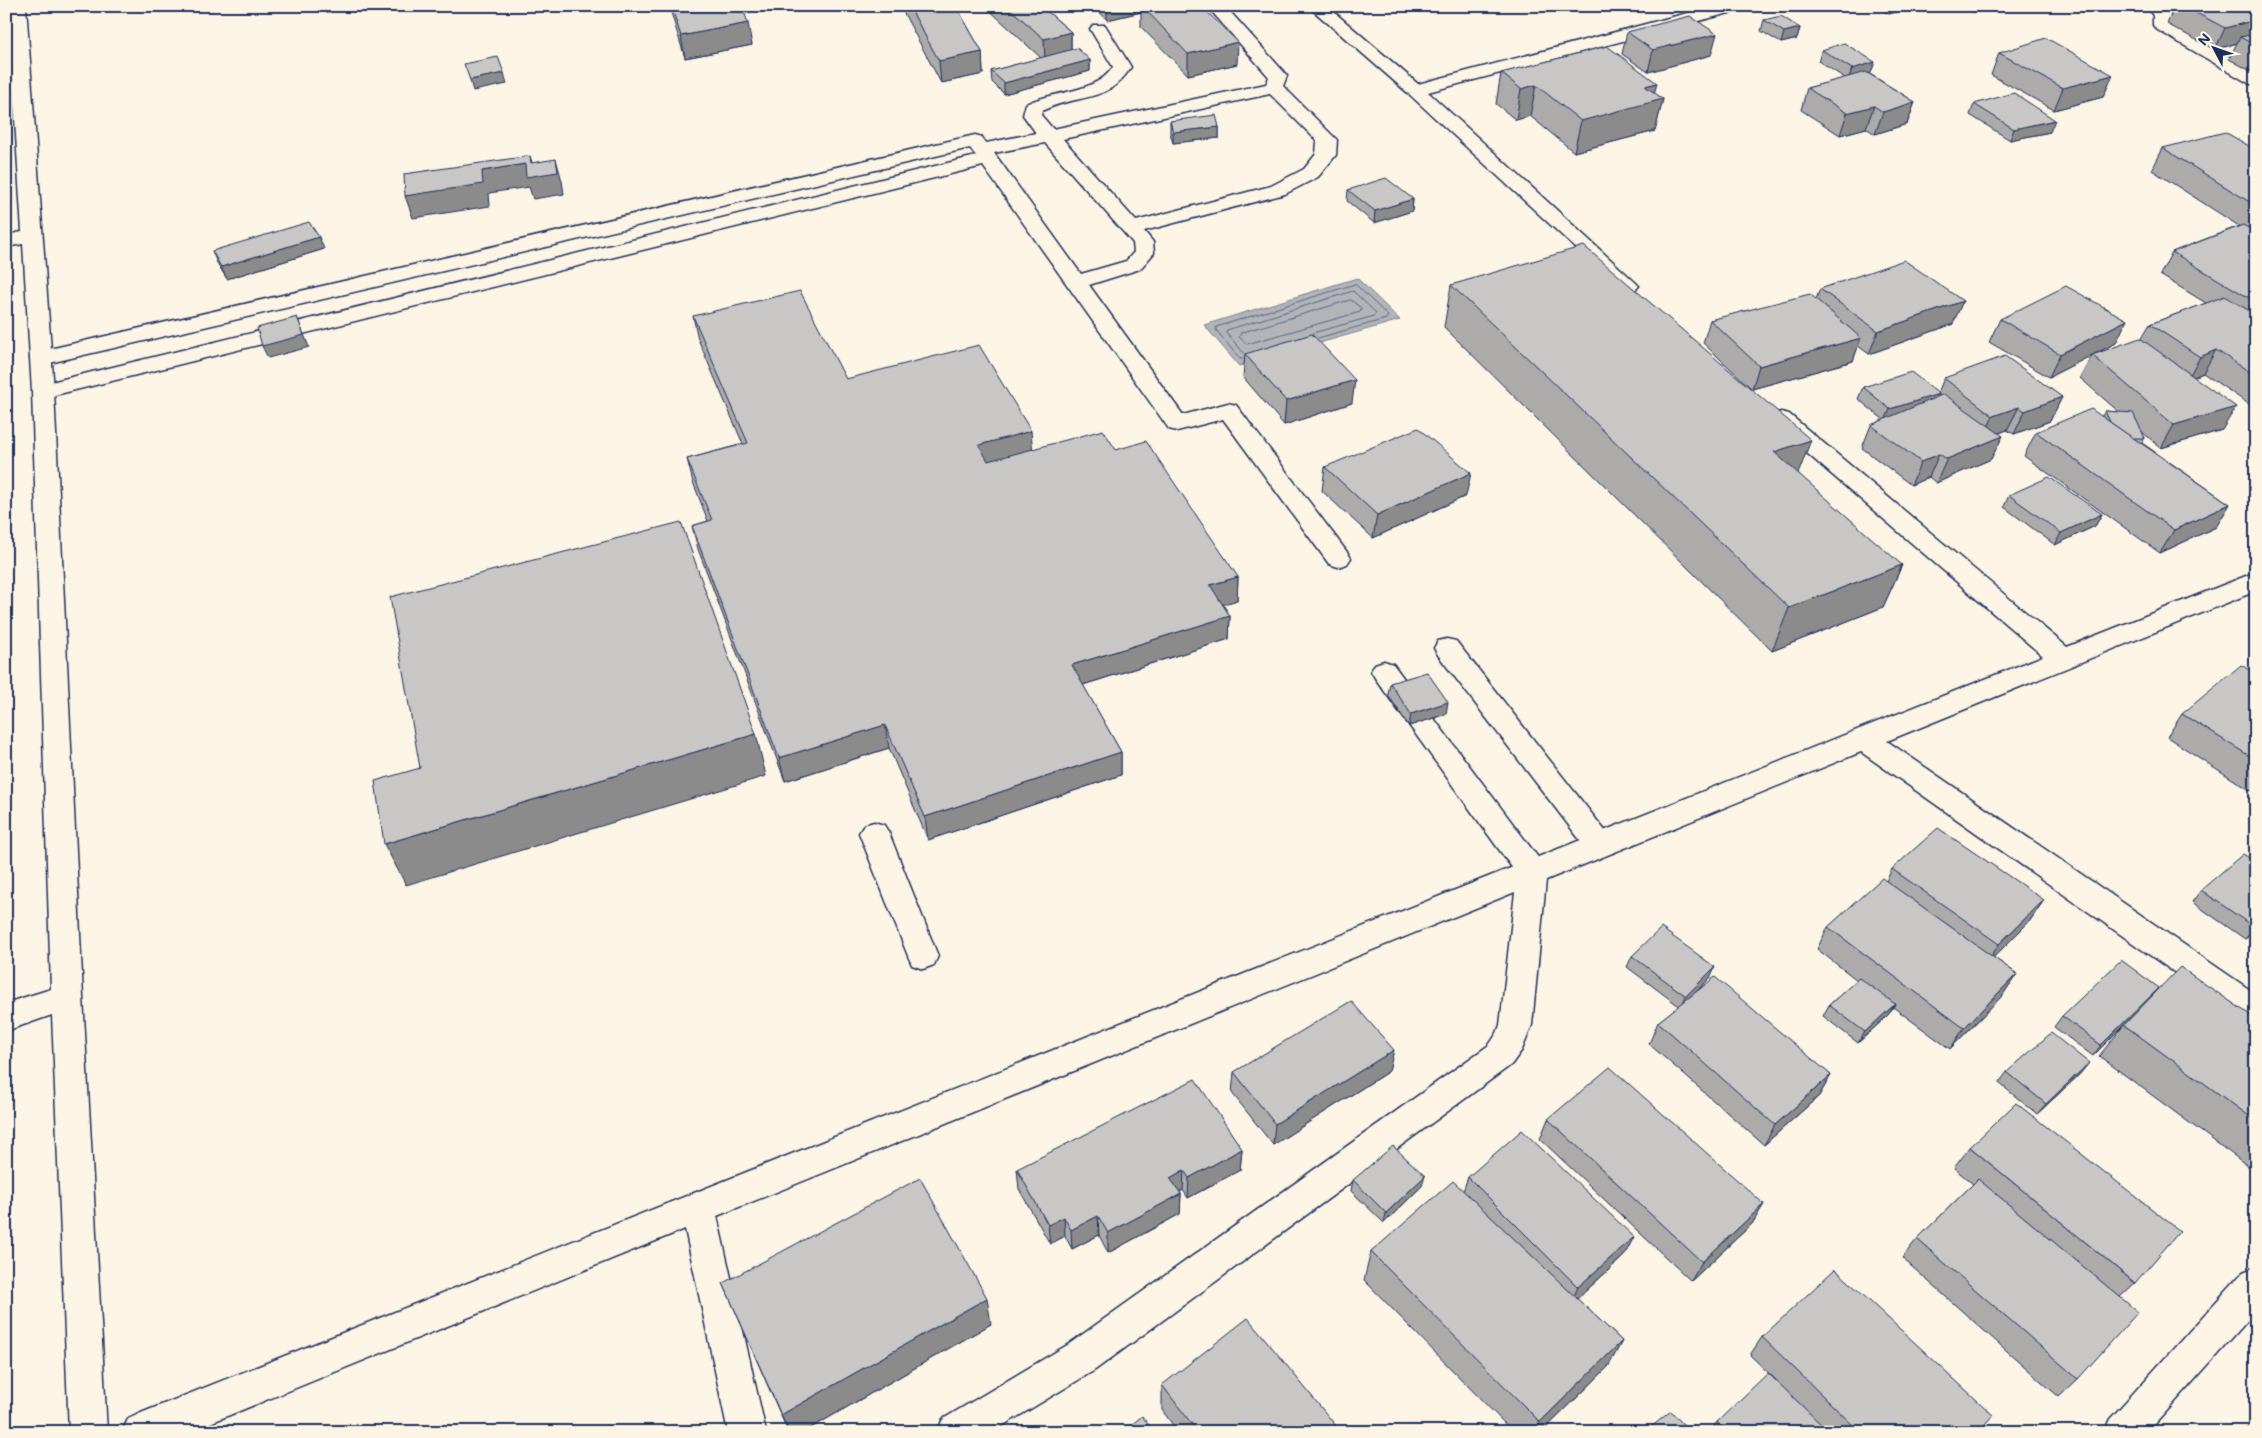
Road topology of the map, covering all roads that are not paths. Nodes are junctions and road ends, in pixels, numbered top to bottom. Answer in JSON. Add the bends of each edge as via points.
{"nodes":[{"id":1,"x":17,"y":6,"type":"edge"},
{"id":2,"x":1215,"y":6,"type":"edge"},
{"id":3,"x":1316,"y":6,"type":"edge"},
{"id":4,"x":1735,"y":6,"type":"edge"},
{"id":5,"x":2155,"y":6,"type":"edge"},
{"id":6,"x":1099,"y":29,"type":"dead end"},
{"id":7,"x":2256,"y":80,"type":"edge"},
{"id":8,"x":1274,"y":87,"type":"junction"},
{"id":9,"x":1415,"y":90,"type":"junction"},
{"id":10,"x":1048,"y":135,"type":"junction"},
{"id":11,"x":982,"y":150,"type":"junction"},
{"id":12,"x":1132,"y":228,"type":"junction"},
{"id":13,"x":33,"y":236,"type":"junction"},
{"id":14,"x":6,"y":241,"type":"edge"},
{"id":15,"x":1078,"y":282,"type":"junction"},
{"id":16,"x":1643,"y":299,"type":"edge"},
{"id":17,"x":41,"y":358,"type":"junction"},
{"id":18,"x":43,"y":391,"type":"junction"},
{"id":19,"x":1769,"y":409,"type":"edge"},
{"id":20,"x":1338,"y":558,"type":"dead end"},
{"id":21,"x":2256,"y":581,"type":"edge"},
{"id":22,"x":1446,"y":648,"type":"dead end"},
{"id":23,"x":2064,"y":659,"type":"junction"},
{"id":24,"x":1384,"y":671,"type":"dead end"},
{"id":25,"x":1864,"y":740,"type":"junction"},
{"id":26,"x":874,"y":833,"type":"dead end"},
{"id":27,"x":1600,"y":845,"type":"junction"},
{"id":28,"x":1532,"y":872,"type":"junction"},
{"id":29,"x":923,"y":956,"type":"dead end"},
{"id":30,"x":67,"y":997,"type":"junction"},
{"id":31,"x":2256,"y":1012,"type":"edge"},
{"id":32,"x":6,"y":1017,"type":"edge"},
{"id":33,"x":698,"y":1207,"type":"junction"},
{"id":34,"x":2256,"y":1284,"type":"edge"},
{"id":35,"x":88,"y":1432,"type":"edge"},
{"id":36,"x":141,"y":1432,"type":"edge"},
{"id":37,"x":747,"y":1432,"type":"edge"},
{"id":38,"x":956,"y":1432,"type":"edge"},
{"id":39,"x":2124,"y":1432,"type":"edge"}],
"edges":[{"from":1,"to":13,"type":"street"},
{"from":2,"to":8,"type":"street","via":[[1278,76]]},
{"from":3,"to":9,"type":"street"},
{"from":4,"to":9,"type":"street"},
{"from":5,"to":7,"type":"street","via":[[2162,16],[2162,26]]},
{"from":6,"to":10,"type":"street","via":[[1122,66],[1119,76],[1096,89],[1043,101],[1033,108],[1032,114]]},
{"from":8,"to":10,"type":"street"},
{"from":8,"to":12,"type":"street","via":[[1327,140],[1326,155],[1311,173],[1278,190]]},
{"from":9,"to":16,"type":"street"},
{"from":10,"to":11,"type":"street"},
{"from":10,"to":12,"type":"street"},
{"from":11,"to":15,"type":"street"},
{"from":11,"to":17,"type":"street"},
{"from":11,"to":18,"type":"street"},
{"from":12,"to":15,"type":"street","via":[[1143,242],[1144,253],[1133,265]]},
{"from":13,"to":14,"type":"street"},
{"from":13,"to":17,"type":"street"},
{"from":15,"to":20,"type":"street","via":[[1177,424],[1228,410]]},
{"from":17,"to":18,"type":"street"},
{"from":18,"to":30,"type":"street"},
{"from":19,"to":23,"type":"street"},
{"from":21,"to":23,"type":"street"},
{"from":22,"to":27,"type":"street"},
{"from":23,"to":25,"type":"street"},
{"from":24,"to":28,"type":"street"},
{"from":25,"to":27,"type":"street"},
{"from":25,"to":31,"type":"street"},
{"from":26,"to":29,"type":"street"},
{"from":27,"to":28,"type":"street"},
{"from":28,"to":33,"type":"street"},
{"from":28,"to":38,"type":"street","via":[[1516,1025],[1511,1040],[1500,1055],[1082,1357]]},
{"from":30,"to":32,"type":"street"},
{"from":30,"to":35,"type":"street"},
{"from":33,"to":36,"type":"street"},
{"from":33,"to":37,"type":"street"},
{"from":34,"to":39,"type":"street"}]}
